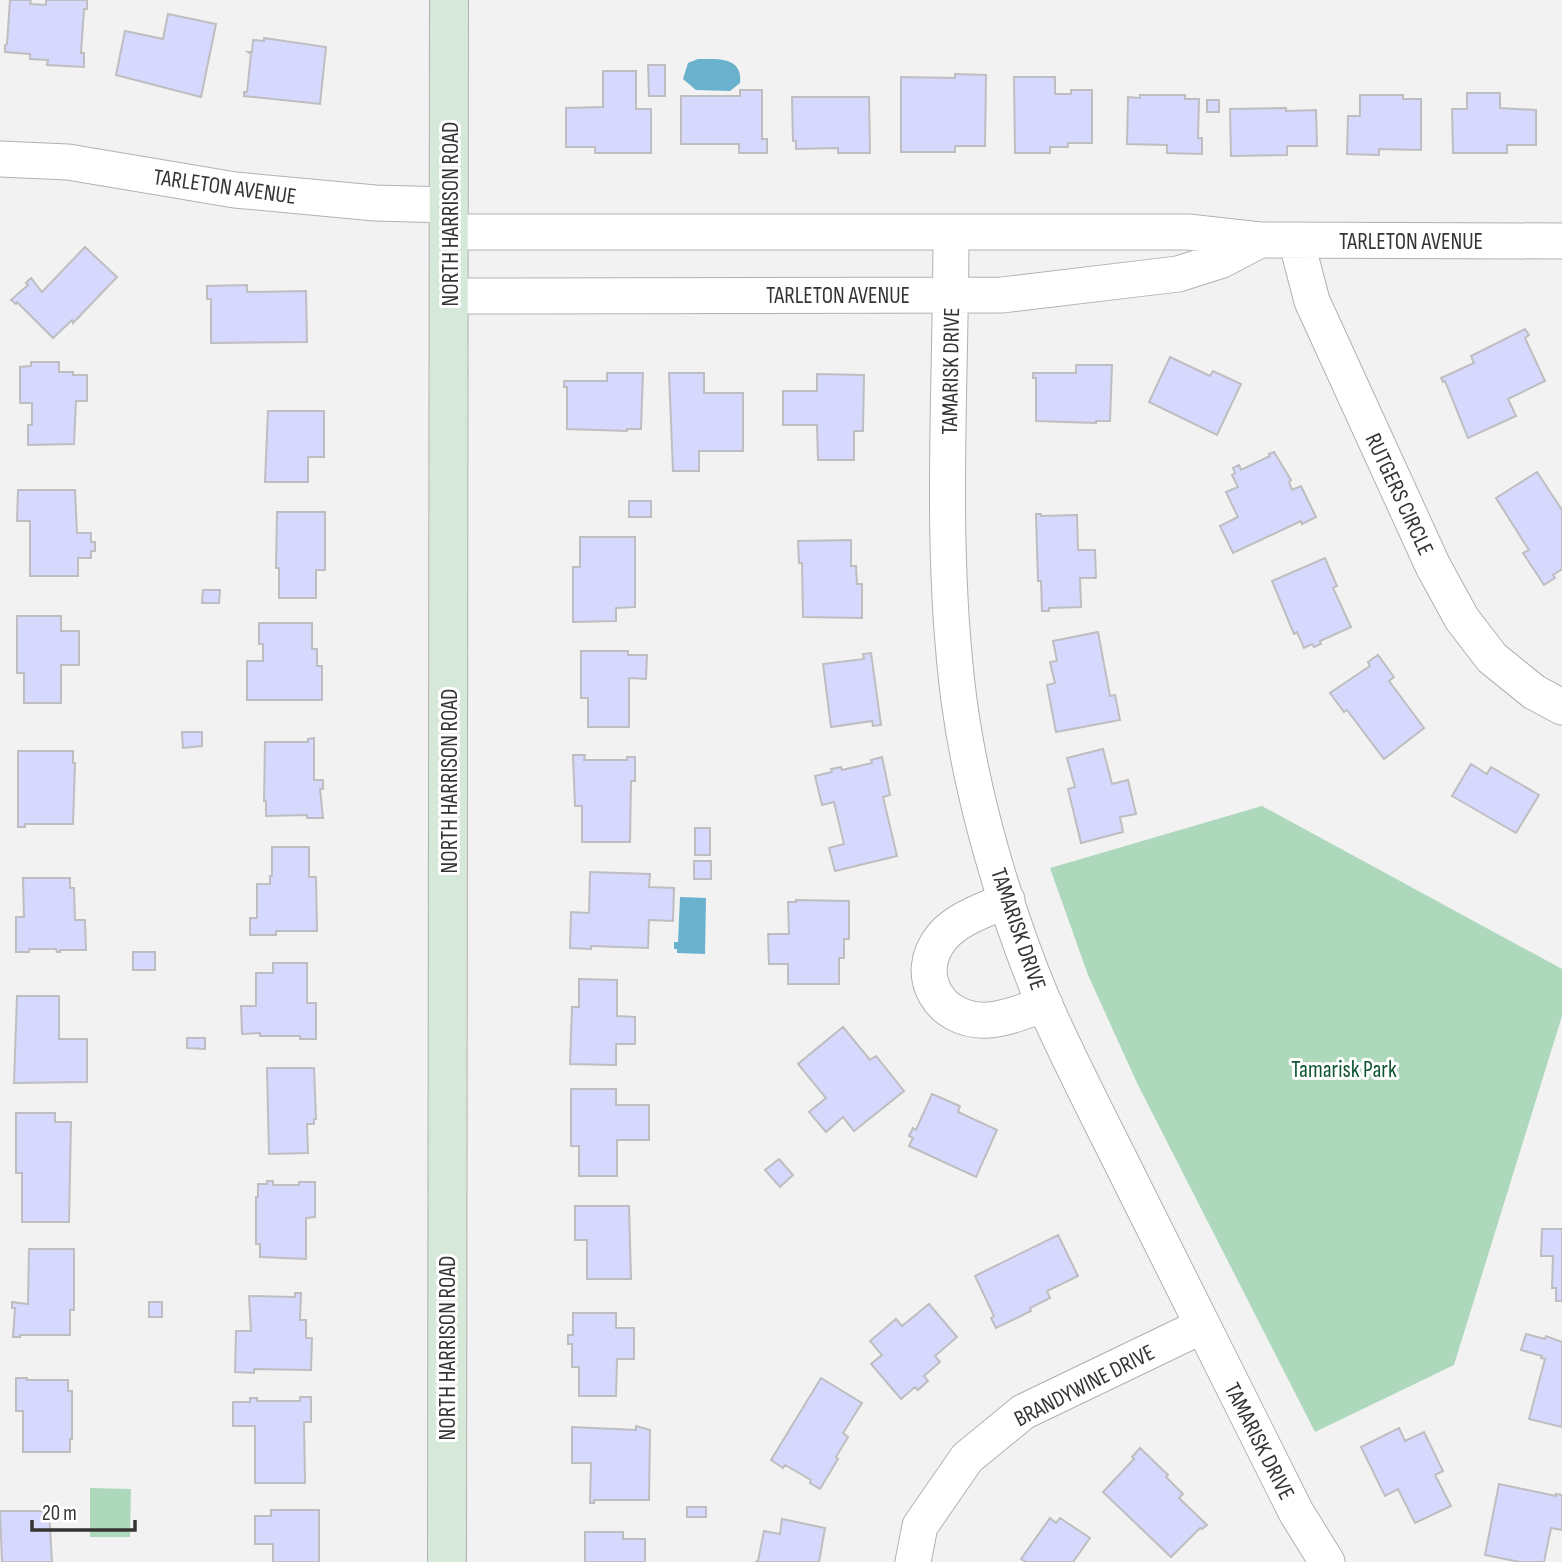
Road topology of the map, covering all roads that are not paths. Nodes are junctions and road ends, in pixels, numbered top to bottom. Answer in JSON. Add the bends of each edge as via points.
{"nodes":[{"id":1,"x":449,"y":0,"type":"edge"},
{"id":2,"x":0,"y":159,"type":"edge"},
{"id":3,"x":450,"y":218,"type":"junction"},
{"id":4,"x":951,"y":232,"type":"junction"},
{"id":5,"x":1260,"y":240,"type":"junction"},
{"id":6,"x":1296,"y":240,"type":"junction"},
{"id":7,"x":1562,"y":241,"type":"edge"},
{"id":8,"x":450,"y":296,"type":"junction"},
{"id":9,"x":951,"y":296,"type":"junction"},
{"id":10,"x":1562,"y":707,"type":"edge"},
{"id":11,"x":1007,"y":900,"type":"junction"},
{"id":12,"x":1045,"y":1004,"type":"junction"},
{"id":13,"x":1202,"y":1326,"type":"junction"},
{"id":14,"x":447,"y":1562,"type":"edge"},
{"id":15,"x":913,"y":1562,"type":"edge"},
{"id":16,"x":1327,"y":1562,"type":"edge"}],
"edges":[{"from":1,"to":3,"type":"street","name":"NORTH HARRISON ROAD"},
{"from":2,"to":3,"type":"street","name":"TARLETON AVENUE","via":[[68,162],[235,190],[375,203]]},
{"from":3,"to":4,"type":"street","name":"TARLETON AVENUE"},
{"from":3,"to":8,"type":"street","name":"NORTH HARRISON ROAD"},
{"from":4,"to":5,"type":"street","name":"TARLETON AVENUE","via":[[1188,232]]},
{"from":4,"to":9,"type":"street","name":"TAMARISK DRIVE"},
{"from":5,"to":6,"type":"street","name":"TARLETON AVENUE"},
{"from":5,"to":9,"type":"street","name":"TARLETON AVENUE","via":[[1222,260],[1178,274],[1002,295]]},
{"from":6,"to":7,"type":"street","name":"TARLETON AVENUE"},
{"from":6,"to":10,"type":"street","name":"RUTGERS CIRCLE","via":[[1312,301],[1433,566],[1462,619],[1492,658],[1534,692]]},
{"from":8,"to":9,"type":"street","name":"TARLETON AVENUE"},
{"from":8,"to":14,"type":"street","name":"NORTH HARRISON ROAD"},
{"from":9,"to":11,"type":"street","name":"TAMARISK DRIVE","via":[[948,529],[952,629],[973,774]]},
{"from":11,"to":12,"type":"street","name":"TAMARISK DRIVE"},
{"from":11,"to":12,"type":"street","via":[[959,922],[943,937],[932,954],[930,984],[951,1012],[969,1018],[988,1020]]},
{"from":12,"to":13,"type":"street","name":"TAMARISK DRIVE"},
{"from":13,"to":15,"type":"street","name":"BRANDYWINE DRIVE","via":[[1023,1412],[967,1458],[920,1526]]},
{"from":13,"to":16,"type":"street","name":"TAMARISK DRIVE","via":[[1296,1512]]}]}
